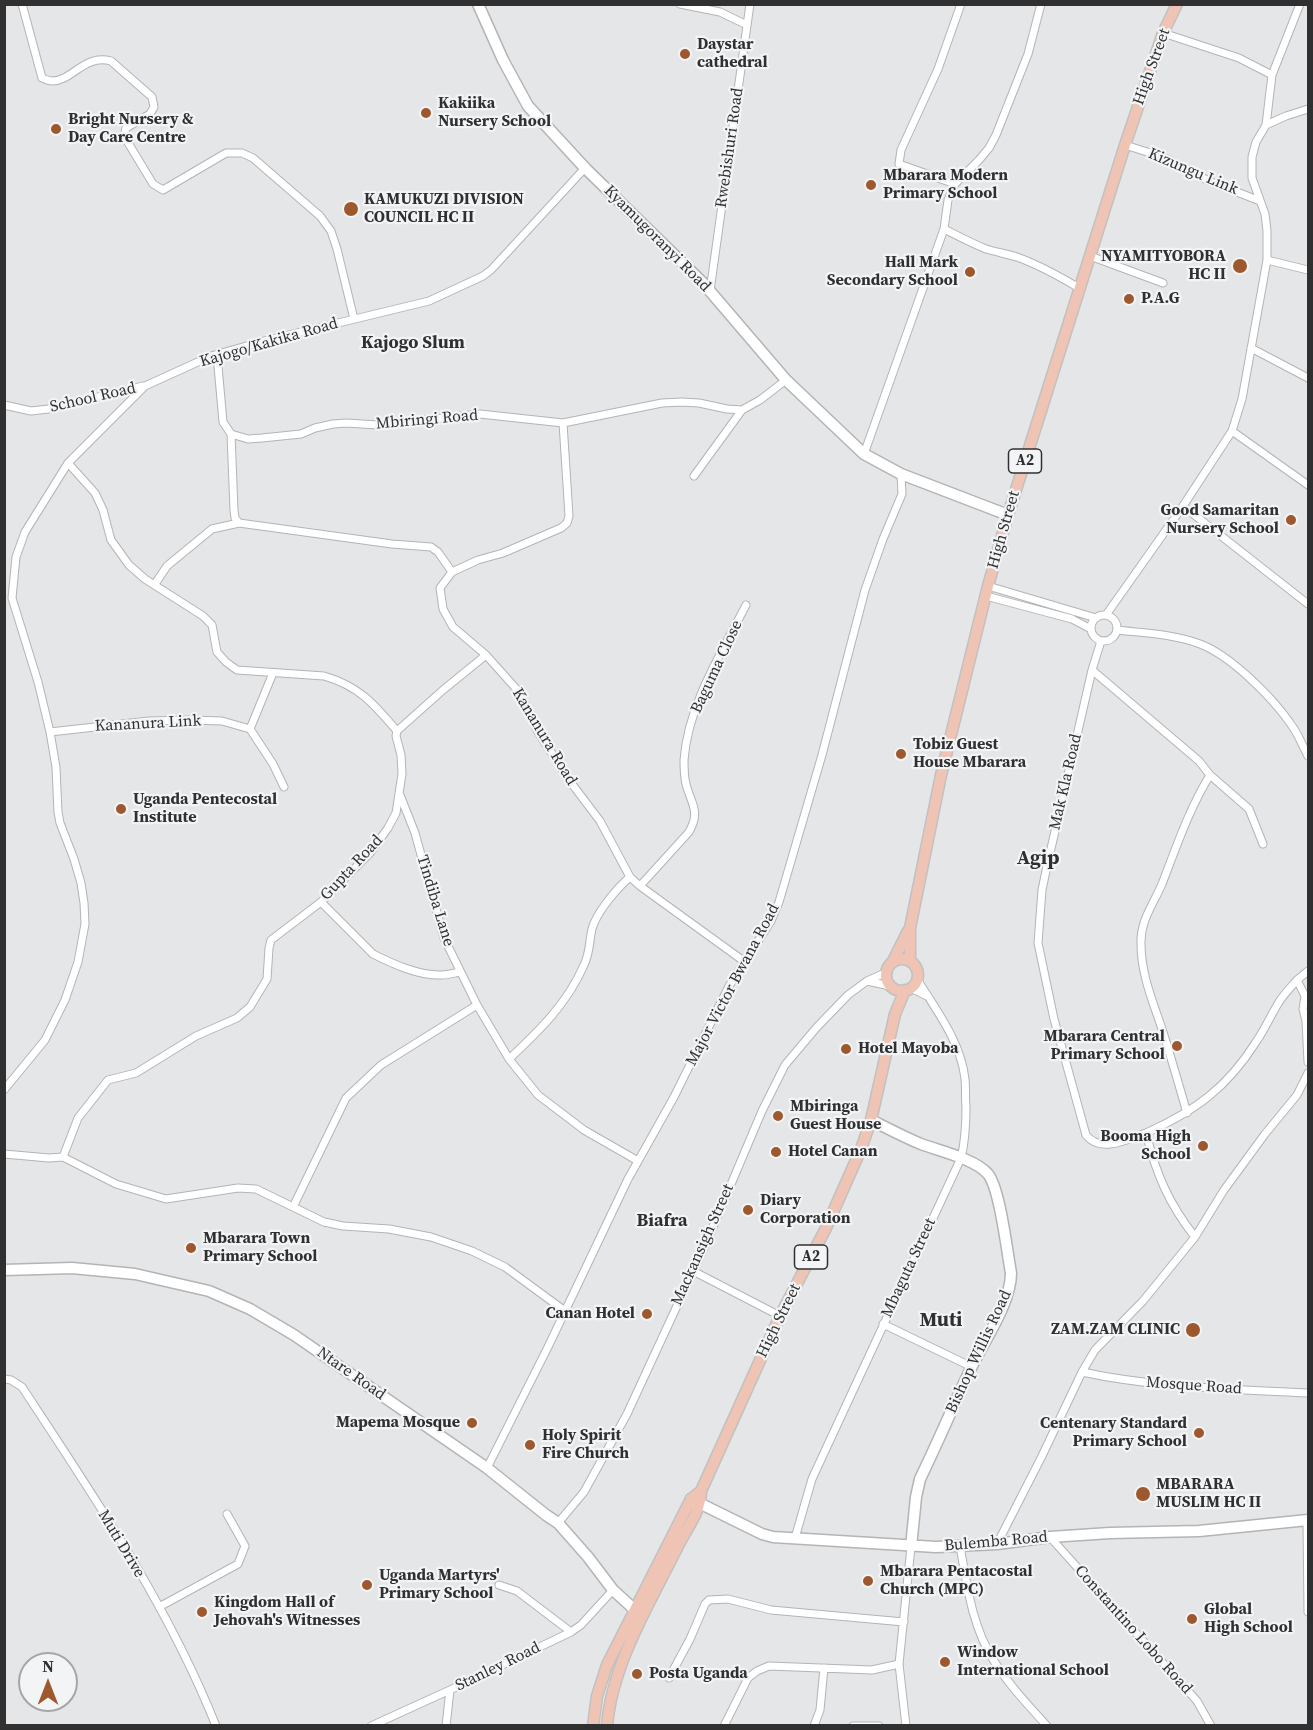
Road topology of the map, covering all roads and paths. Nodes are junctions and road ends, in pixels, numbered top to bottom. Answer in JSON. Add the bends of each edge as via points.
{"nodes":[{"id":1,"x":22,"y":4,"type":"edge"},
{"id":2,"x":478,"y":4,"type":"edge"},
{"id":3,"x":680,"y":4,"type":"edge"},
{"id":4,"x":750,"y":4,"type":"edge"},
{"id":5,"x":961,"y":4,"type":"edge"},
{"id":6,"x":1041,"y":4,"type":"edge"},
{"id":7,"x":1177,"y":4,"type":"edge"},
{"id":8,"x":1300,"y":4,"type":"edge"},
{"id":9,"x":747,"y":25,"type":"junction"},
{"id":10,"x":1163,"y":33,"type":"junction"},
{"id":11,"x":1272,"y":75,"type":"junction"},
{"id":12,"x":1308,"y":109,"type":"edge"},
{"id":13,"x":1266,"y":125,"type":"junction"},
{"id":14,"x":1125,"y":145,"type":"junction"},
{"id":15,"x":585,"y":168,"type":"junction"},
{"id":16,"x":955,"y":184,"type":"junction"},
{"id":17,"x":1260,"y":201,"type":"junction"},
{"id":18,"x":944,"y":229,"type":"junction"},
{"id":19,"x":1090,"y":256,"type":"junction"},
{"id":20,"x":1267,"y":260,"type":"junction"},
{"id":21,"x":1308,"y":270,"type":"edge"},
{"id":22,"x":1163,"y":284,"type":"dead end"},
{"id":23,"x":1079,"y":288,"type":"junction"},
{"id":24,"x":710,"y":291,"type":"junction"},
{"id":25,"x":354,"y":319,"type":"junction"},
{"id":26,"x":1251,"y":348,"type":"junction"},
{"id":27,"x":217,"y":355,"type":"junction"},
{"id":28,"x":1308,"y":378,"type":"edge"},
{"id":29,"x":786,"y":380,"type":"junction"},
{"id":30,"x":145,"y":386,"type":"junction"},
{"id":31,"x":8,"y":406,"type":"edge"},
{"id":32,"x":4,"y":410,"type":"edge"},
{"id":33,"x":742,"y":410,"type":"junction"},
{"id":34,"x":563,"y":423,"type":"junction"},
{"id":35,"x":1232,"y":430,"type":"junction"},
{"id":36,"x":231,"y":434,"type":"junction"},
{"id":37,"x":864,"y":454,"type":"junction"},
{"id":38,"x":68,"y":463,"type":"junction"},
{"id":39,"x":901,"y":474,"type":"junction"},
{"id":40,"x":694,"y":476,"type":"dead end"},
{"id":41,"x":1308,"y":485,"type":"edge"},
{"id":42,"x":1183,"y":506,"type":"junction"},
{"id":43,"x":1008,"y":515,"type":"junction"},
{"id":44,"x":238,"y":523,"type":"junction"},
{"id":45,"x":452,"y":572,"type":"junction"},
{"id":46,"x":155,"y":585,"type":"junction"},
{"id":47,"x":987,"y":591,"type":"junction"},
{"id":48,"x":1308,"y":604,"type":"edge"},
{"id":49,"x":746,"y":605,"type":"dead end"},
{"id":50,"x":1106,"y":615,"type":"junction"},
{"id":51,"x":1096,"y":618,"type":"junction"},
{"id":52,"x":1091,"y":628,"type":"junction"},
{"id":53,"x":1117,"y":630,"type":"junction"},
{"id":54,"x":1101,"y":640,"type":"junction"},
{"id":55,"x":486,"y":656,"type":"junction"},
{"id":56,"x":1092,"y":670,"type":"junction"},
{"id":57,"x":273,"y":673,"type":"junction"},
{"id":58,"x":250,"y":729,"type":"junction"},
{"id":59,"x":397,"y":731,"type":"junction"},
{"id":60,"x":50,"y":732,"type":"junction"},
{"id":61,"x":1308,"y":756,"type":"edge"},
{"id":62,"x":1210,"y":775,"type":"junction"},
{"id":63,"x":284,"y":787,"type":"dead end"},
{"id":64,"x":400,"y":795,"type":"junction"},
{"id":65,"x":1263,"y":844,"type":"dead end"},
{"id":66,"x":630,"y":877,"type":"junction"},
{"id":67,"x":640,"y":886,"type":"junction"},
{"id":68,"x":321,"y":902,"type":"junction"},
{"id":69,"x":910,"y":928,"type":"junction"},
{"id":70,"x":893,"y":961,"type":"junction"},
{"id":71,"x":910,"y":961,"type":"junction"},
{"id":72,"x":745,"y":962,"type":"junction"},
{"id":73,"x":1308,"y":971,"type":"edge"},
{"id":74,"x":460,"y":972,"type":"junction"},
{"id":75,"x":885,"y":973,"type":"junction"},
{"id":76,"x":1297,"y":980,"type":"junction"},
{"id":77,"x":867,"y":981,"type":"junction"},
{"id":78,"x":911,"y":986,"type":"junction"},
{"id":79,"x":891,"y":987,"type":"junction"},
{"id":80,"x":477,"y":1005,"type":"junction"},
{"id":81,"x":895,"y":1014,"type":"junction"},
{"id":82,"x":509,"y":1059,"type":"junction"},
{"id":83,"x":1308,"y":1062,"type":"edge"},
{"id":84,"x":1308,"y":1073,"type":"edge"},
{"id":85,"x":4,"y":1090,"type":"edge"},
{"id":86,"x":1187,"y":1113,"type":"junction"},
{"id":87,"x":871,"y":1120,"type":"junction"},
{"id":88,"x":1146,"y":1133,"type":"junction"},
{"id":89,"x":4,"y":1154,"type":"edge"},
{"id":90,"x":63,"y":1157,"type":"junction"},
{"id":91,"x":961,"y":1158,"type":"junction"},
{"id":92,"x":638,"y":1161,"type":"junction"},
{"id":93,"x":293,"y":1207,"type":"junction"},
{"id":94,"x":1195,"y":1237,"type":"junction"},
{"id":95,"x":4,"y":1270,"type":"edge"},
{"id":96,"x":693,"y":1270,"type":"junction"},
{"id":97,"x":564,"y":1311,"type":"junction"},
{"id":98,"x":780,"y":1316,"type":"junction"},
{"id":99,"x":884,"y":1324,"type":"junction"},
{"id":100,"x":972,"y":1367,"type":"junction"},
{"id":101,"x":1082,"y":1372,"type":"junction"},
{"id":102,"x":4,"y":1379,"type":"edge"},
{"id":103,"x":1308,"y":1393,"type":"edge"},
{"id":104,"x":487,"y":1468,"type":"junction"},
{"id":105,"x":695,"y":1502,"type":"junction"},
{"id":106,"x":227,"y":1514,"type":"dead end"},
{"id":107,"x":1308,"y":1521,"type":"edge"},
{"id":108,"x":558,"y":1523,"type":"junction"},
{"id":109,"x":1050,"y":1537,"type":"junction"},
{"id":110,"x":795,"y":1538,"type":"junction"},
{"id":111,"x":997,"y":1544,"type":"junction"},
{"id":112,"x":911,"y":1546,"type":"junction"},
{"id":113,"x":960,"y":1546,"type":"junction"},
{"id":114,"x":499,"y":1585,"type":"dead end"},
{"id":115,"x":613,"y":1590,"type":"junction"},
{"id":116,"x":159,"y":1607,"type":"junction"},
{"id":117,"x":635,"y":1610,"type":"junction"},
{"id":118,"x":1308,"y":1612,"type":"edge"},
{"id":119,"x":903,"y":1622,"type":"junction"},
{"id":120,"x":571,"y":1632,"type":"junction"},
{"id":121,"x":611,"y":1655,"type":"junction"},
{"id":122,"x":622,"y":1661,"type":"junction"},
{"id":123,"x":899,"y":1664,"type":"junction"},
{"id":124,"x":824,"y":1668,"type":"junction"},
{"id":125,"x":669,"y":1678,"type":"dead end"},
{"id":126,"x":450,"y":1690,"type":"junction"},
{"id":127,"x":814,"y":1723,"type":"edge"},
{"id":128,"x":216,"y":1725,"type":"edge"},
{"id":129,"x":371,"y":1725,"type":"edge"},
{"id":130,"x":446,"y":1725,"type":"edge"},
{"id":131,"x":593,"y":1725,"type":"edge"},
{"id":132,"x":607,"y":1725,"type":"edge"},
{"id":133,"x":724,"y":1725,"type":"edge"},
{"id":134,"x":823,"y":1725,"type":"edge"},
{"id":135,"x":853,"y":1725,"type":"edge"},
{"id":136,"x":879,"y":1725,"type":"edge"},
{"id":137,"x":906,"y":1725,"type":"edge"},
{"id":138,"x":1047,"y":1725,"type":"edge"},
{"id":139,"x":1211,"y":1725,"type":"edge"}],
"edges":[{"from":1,"to":25,"type":"street","via":[[42,78],[63,78],[103,59],[111,61],[152,97],[154,107],[150,114],[126,128],[124,136],[160,189],[226,153],[242,153],[253,158],[320,216],[338,249]]},
{"from":2,"to":15,"type":"main road","name":"Kyamugoranyi Road","via":[[528,106]]},
{"from":3,"to":9,"type":"street","via":[[720,12]]},
{"from":4,"to":9,"type":"street","name":"Rwebishuri Road"},
{"from":5,"to":16,"type":"street","via":[[899,159],[899,164]]},
{"from":6,"to":16,"type":"street","via":[[1028,54],[996,135],[979,160]]},
{"from":7,"to":10,"type":"main road","name":"High Street","number":"A2"},
{"from":8,"to":11,"type":"street"},
{"from":9,"to":24,"type":"street","name":"Rwebishuri Road"},
{"from":10,"to":11,"type":"street","via":[[1239,58]]},
{"from":10,"to":14,"type":"main road","name":"High Street","number":"A2"},
{"from":11,"to":13,"type":"street"},
{"from":12,"to":13,"type":"street"},
{"from":13,"to":17,"type":"street","via":[[1252,157],[1252,178]]},
{"from":14,"to":17,"type":"street","name":"Kizungu Link","via":[[1162,157]]},
{"from":14,"to":19,"type":"main road","name":"High Street","number":"A2"},
{"from":15,"to":24,"type":"main road","name":"Kyamugoranyi Road"},
{"from":15,"to":25,"type":"street","name":"Kajogo/Kakika Road","via":[[483,276],[429,301]]},
{"from":16,"to":18,"type":"street","via":[[948,200]]},
{"from":17,"to":20,"type":"street","via":[[1265,214]]},
{"from":18,"to":23,"type":"street","via":[[987,249],[1040,266]]},
{"from":18,"to":37,"type":"street"},
{"from":19,"to":22,"type":"street"},
{"from":19,"to":23,"type":"main road","name":"High Street","number":"A2"},
{"from":20,"to":21,"type":"street"},
{"from":20,"to":26,"type":"street"},
{"from":23,"to":43,"type":"main road","name":"High Street","number":"A2"},
{"from":24,"to":29,"type":"main road","name":"Kyamugoranyi Road"},
{"from":25,"to":27,"type":"street","name":"Kajogo/Kakika Road"},
{"from":26,"to":28,"type":"street"},
{"from":26,"to":35,"type":"street"},
{"from":27,"to":30,"type":"street","name":"Kajogo/Kakika Road"},
{"from":27,"to":36,"type":"street","via":[[223,422]]},
{"from":29,"to":33,"type":"street"},
{"from":29,"to":37,"type":"main road","name":"Kyamugoranyi Road"},
{"from":30,"to":31,"type":"street","name":"School Road","via":[[49,409],[31,411]]},
{"from":30,"to":38,"type":"street","name":"Kajogo/Kakika Road"},
{"from":31,"to":32,"type":"street"},
{"from":33,"to":34,"type":"street","name":"Mbiringi Road","via":[[699,403],[662,403]]},
{"from":33,"to":40,"type":"street"},
{"from":34,"to":36,"type":"street","name":"Mbiringi Road","via":[[480,414],[378,425],[333,424],[301,434],[262,438]]},
{"from":34,"to":45,"type":"street","via":[[567,523]]},
{"from":35,"to":41,"type":"street"},
{"from":35,"to":42,"type":"street"},
{"from":36,"to":44,"type":"street"},
{"from":37,"to":39,"type":"main road","name":"Kyamugoranyi Road"},
{"from":38,"to":46,"type":"street","via":[[95,493],[111,540],[129,565]]},
{"from":38,"to":60,"type":"street","name":"Kajogo/Kakika Road","via":[[25,532],[12,584],[12,598]]},
{"from":39,"to":43,"type":"main road","name":"Kyamugoranyi Road"},
{"from":39,"to":72,"type":"street","name":"Major Victor Bwana Road","via":[[902,494],[865,590],[782,892],[771,921]]},
{"from":42,"to":48,"type":"street"},
{"from":42,"to":50,"type":"street"},
{"from":43,"to":47,"type":"main road","name":"High Street","number":"A2"},
{"from":44,"to":45,"type":"street","via":[[431,547]]},
{"from":44,"to":46,"type":"street","via":[[212,529],[167,566]]},
{"from":45,"to":55,"type":"street","name":"Kananura Road","via":[[440,588],[443,609],[453,627]]},
{"from":46,"to":57,"type":"street","via":[[212,625],[217,652],[226,662],[237,670]]},
{"from":47,"to":51,"type":"street"},
{"from":47,"to":52,"type":"street"},
{"from":47,"to":69,"type":"main road","name":"High Street","number":"A2","via":[[941,775]]},
{"from":49,"to":67,"type":"street","name":"Baguma Close","via":[[692,720],[684,771],[696,810],[695,822]]},
{"from":50,"to":51,"type":"street"},
{"from":50,"to":53,"type":"street","via":[[1115,621]]},
{"from":51,"to":52,"type":"street"},
{"from":52,"to":54,"type":"street"},
{"from":53,"to":54,"type":"street","via":[[1111,639]]},
{"from":53,"to":61,"type":"street","via":[[1187,640],[1220,654],[1269,697],[1292,724]]},
{"from":54,"to":56,"type":"street","name":"Mak Kla Road"},
{"from":55,"to":59,"type":"street"},
{"from":55,"to":66,"type":"street","name":"Kananura Road","via":[[520,693],[538,732],[600,821]]},
{"from":56,"to":62,"type":"street","via":[[1199,761]]},
{"from":56,"to":88,"type":"street","name":"Mak Kla Road","via":[[1042,890],[1038,943],[1086,1136],[1098,1144],[1111,1144]]},
{"from":57,"to":58,"type":"street"},
{"from":57,"to":59,"type":"street","via":[[335,680],[360,692]]},
{"from":58,"to":60,"type":"street","name":"Kananura Link","via":[[222,721],[191,720]]},
{"from":58,"to":63,"type":"street"},
{"from":59,"to":64,"type":"street","name":"Gupta Road"},
{"from":60,"to":85,"type":"street","name":"Kajogo/Kakika Road","via":[[60,823],[81,883],[85,924],[65,1000],[45,1040]]},
{"from":62,"to":65,"type":"street","via":[[1249,809]]},
{"from":62,"to":86,"type":"street","via":[[1145,916],[1141,938],[1144,971]]},
{"from":64,"to":68,"type":"street","name":"Gupta Road","via":[[396,813],[370,853]]},
{"from":64,"to":74,"type":"street","name":"Tindiba Lane","via":[[415,833],[444,938]]},
{"from":66,"to":67,"type":"street","name":"Kananura Road"},
{"from":66,"to":82,"type":"street","via":[[596,919],[589,954],[576,982],[542,1029]]},
{"from":67,"to":72,"type":"street","name":"Kananura Road"},
{"from":68,"to":74,"type":"street","via":[[374,954],[426,974]]},
{"from":68,"to":90,"type":"street","name":"Gupta Road","via":[[271,940],[267,979],[250,1007],[237,1018],[196,1036],[135,1073],[108,1080],[78,1118]]},
{"from":69,"to":70,"type":"main road","name":"High Street","number":"A2"},
{"from":69,"to":71,"type":"main road","name":"High Street","number":"A2"},
{"from":70,"to":71,"type":"main road"},
{"from":70,"to":75,"type":"main road","number":"A2"},
{"from":71,"to":78,"type":"main road","number":"A2","via":[[917,969]]},
{"from":72,"to":92,"type":"street","name":"Major Victor Bwana Road"},
{"from":73,"to":76,"type":"street"},
{"from":74,"to":80,"type":"street","name":"Tindiba Lane"},
{"from":75,"to":77,"type":"street","name":"Mackansigh Street"},
{"from":75,"to":79,"type":"main road","number":"A2"},
{"from":76,"to":83,"type":"street","via":[[1305,996]]},
{"from":76,"to":86,"type":"street","via":[[1234,1072]]},
{"from":77,"to":79,"type":"street"},
{"from":77,"to":96,"type":"street","name":"Mackansigh Street","via":[[817,1027],[785,1065]]},
{"from":78,"to":79,"type":"main road","via":[[898,990]]},
{"from":78,"to":81,"type":"main road","name":"High Street","number":"A2"},
{"from":78,"to":91,"type":"street","name":"Mbaguta Street","via":[[927,996],[941,1016],[962,1063],[966,1123]]},
{"from":79,"to":81,"type":"main road","name":"High Street","number":"A2"},
{"from":80,"to":82,"type":"street","name":"Tindiba Lane"},
{"from":80,"to":93,"type":"street","via":[[381,1065],[346,1098]]},
{"from":81,"to":87,"type":"main road","name":"High Street","number":"A2"},
{"from":82,"to":92,"type":"street","name":"Tindiba Lane","via":[[538,1095],[584,1130]]},
{"from":84,"to":94,"type":"street","via":[[1297,1095],[1224,1190]]},
{"from":86,"to":88,"type":"street"},
{"from":87,"to":91,"type":"main road","name":"Bishop Willis Road"},
{"from":87,"to":98,"type":"main road","name":"High Street","number":"A2","via":[[825,1230]]},
{"from":88,"to":94,"type":"street","via":[[1165,1191]]},
{"from":89,"to":90,"type":"street"},
{"from":90,"to":93,"type":"street","via":[[116,1184],[166,1199],[256,1189]]},
{"from":91,"to":99,"type":"street","name":"Mbaguta Street"},
{"from":91,"to":100,"type":"main road","name":"Bishop Willis Road","via":[[990,1177],[1011,1273],[1002,1306]]},
{"from":92,"to":97,"type":"street","name":"Major Victor Bwana Road"},
{"from":93,"to":97,"type":"street","via":[[324,1222],[431,1237],[472,1251],[505,1268]]},
{"from":94,"to":101,"type":"street","via":[[1143,1301],[1095,1350]]},
{"from":95,"to":104,"type":"main road","name":"Ntare Road","via":[[72,1268],[135,1274],[209,1291],[294,1335]]},
{"from":96,"to":98,"type":"street"},
{"from":96,"to":108,"type":"street","name":"Mackansigh Street","via":[[627,1414],[584,1492]]},
{"from":97,"to":104,"type":"street","name":"Major Victor Bwana Road"},
{"from":98,"to":105,"type":"main road","name":"High Street","number":"A2"},
{"from":99,"to":100,"type":"street"},
{"from":99,"to":110,"type":"street","name":"Mbaguta Street","via":[[812,1479]]},
{"from":100,"to":112,"type":"main road","name":"Bishop Willis Road","via":[[920,1479]]},
{"from":101,"to":103,"type":"street","name":"Mosque Road","via":[[1196,1387]]},
{"from":101,"to":111,"type":"street"},
{"from":102,"to":116,"type":"street","name":"Muti Drive","via":[[22,1387]]},
{"from":104,"to":108,"type":"main road","name":"Ntare Road"},
{"from":105,"to":110,"type":"main road","name":"Bulemba Road","via":[[762,1534]]},
{"from":105,"to":117,"type":"main road","name":"High Street","number":"A2"},
{"from":105,"to":122,"type":"main road","name":"High Street","number":"A2","via":[[680,1542]]},
{"from":106,"to":116,"type":"street","via":[[245,1546],[238,1564]]},
{"from":107,"to":109,"type":"main road","name":"Bulemba Road","via":[[1199,1531]]},
{"from":107,"to":118,"type":"street"},
{"from":108,"to":115,"type":"main road","name":"Ntare Road"},
{"from":109,"to":111,"type":"main road","name":"Bulemba Road"},
{"from":109,"to":139,"type":"street","name":"Constantino Lobo Road","via":[[1197,1701]]},
{"from":110,"to":112,"type":"main road","name":"Bulemba Road"},
{"from":111,"to":113,"type":"main road","name":"Bulemba Road"},
{"from":112,"to":113,"type":"main road","name":"Bulemba Road"},
{"from":112,"to":119,"type":"street"},
{"from":113,"to":138,"type":"street","via":[[974,1616],[992,1659]]},
{"from":114,"to":120,"type":"street","via":[[517,1591]]},
{"from":115,"to":117,"type":"main road","name":"Ntare Road"},
{"from":115,"to":120,"type":"street","name":"Stanley Road"},
{"from":116,"to":128,"type":"street","name":"Muti Drive","via":[[201,1687]]},
{"from":117,"to":121,"type":"main road","name":"High Street","number":"A2"},
{"from":119,"to":123,"type":"street"},
{"from":119,"to":125,"type":"street","via":[[771,1610],[728,1599],[709,1600]]},
{"from":120,"to":126,"type":"street","name":"Stanley Road"},
{"from":121,"to":122,"type":"main road"},
{"from":121,"to":131,"type":"main road","name":"High Street","number":"A2","via":[[597,1696]]},
{"from":122,"to":132,"type":"main road","name":"High Street","number":"A2"},
{"from":123,"to":124,"type":"street","via":[[872,1670]]},
{"from":123,"to":137,"type":"street"},
{"from":124,"to":127,"type":"street","via":[[820,1710]]},
{"from":124,"to":133,"type":"street","via":[[769,1666],[757,1671],[748,1678]]},
{"from":126,"to":129,"type":"street","name":"Stanley Road"},
{"from":126,"to":130,"type":"street"},
{"from":127,"to":134,"type":"street"},
{"from":135,"to":136,"type":"street"}]}
